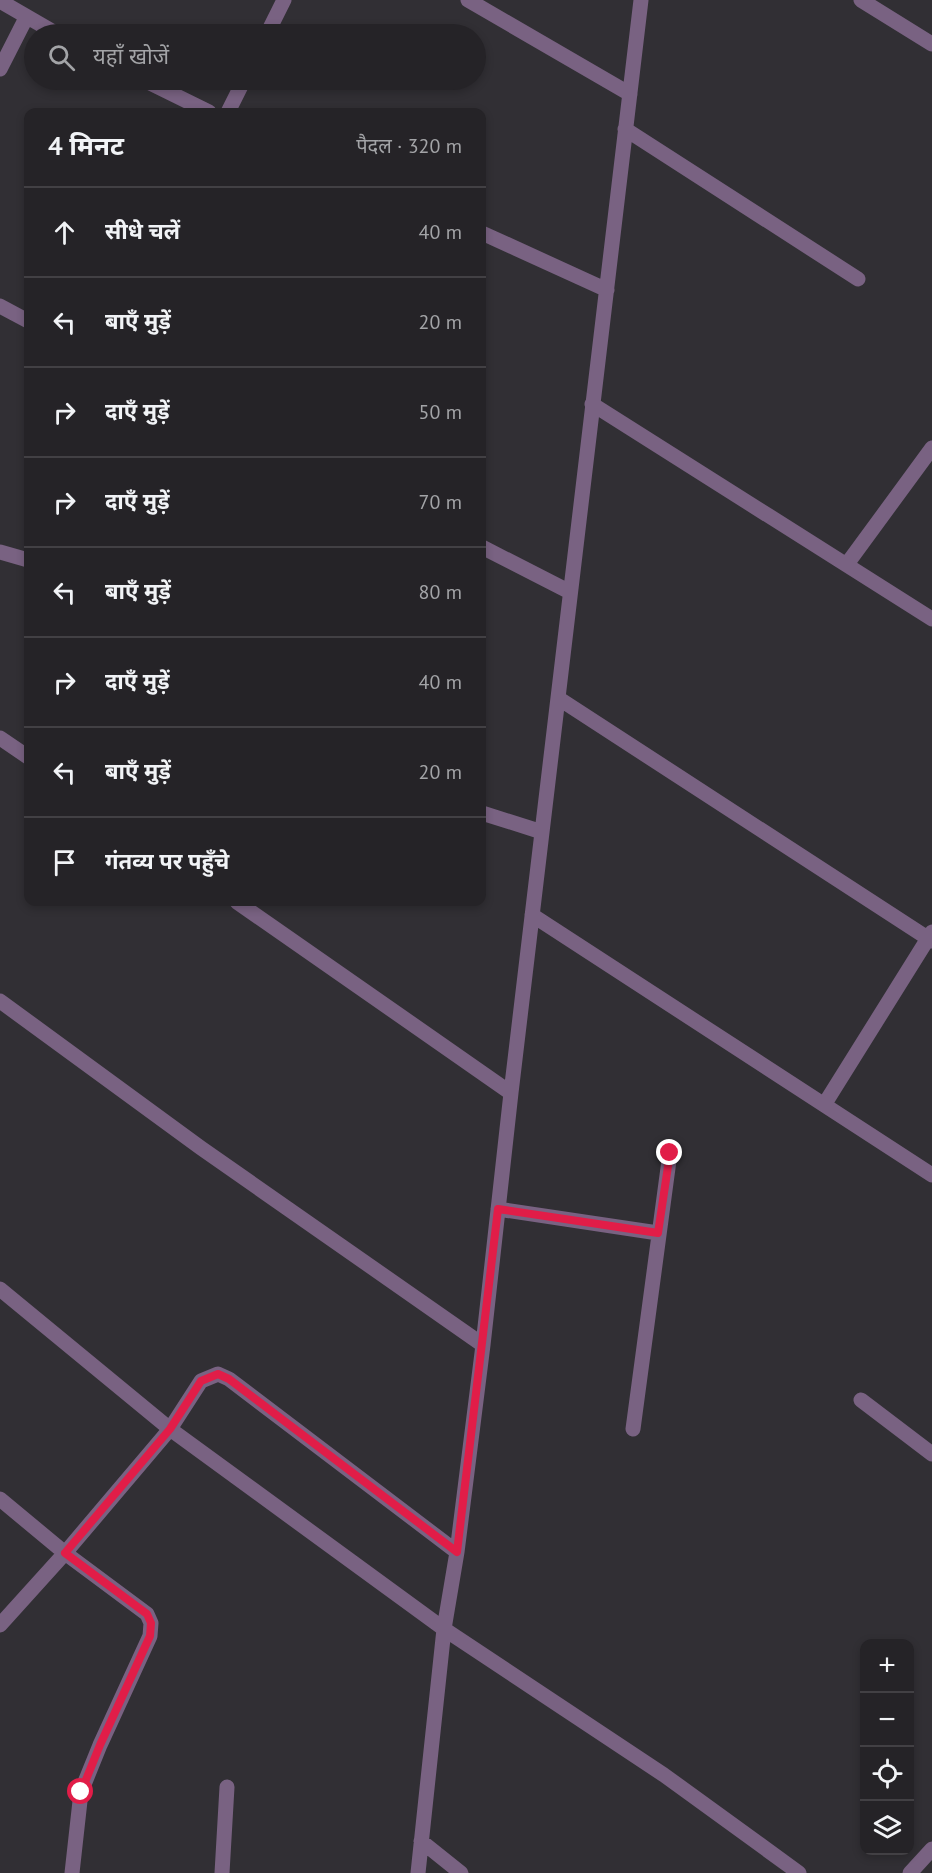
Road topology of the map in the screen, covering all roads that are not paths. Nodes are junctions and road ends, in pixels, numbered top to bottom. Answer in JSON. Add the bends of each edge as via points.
{"nodes":[{"id":1,"x":284,"y":0,"type":"edge"},
{"id":2,"x":468,"y":0,"type":"edge"},
{"id":3,"x":641,"y":0,"type":"edge"},
{"id":4,"x":861,"y":0,"type":"edge"},
{"id":5,"x":0,"y":1,"type":"edge"},
{"id":6,"x":26,"y":18,"type":"junction"},
{"id":7,"x":38,"y":24,"type":"edge"},
{"id":8,"x":272,"y":24,"type":"edge"},
{"id":9,"x":932,"y":44,"type":"edge"},
{"id":10,"x":0,"y":69,"type":"edge"},
{"id":11,"x":164,"y":90,"type":"edge"},
{"id":12,"x":239,"y":90,"type":"edge"},
{"id":13,"x":630,"y":94,"type":"junction"},
{"id":14,"x":201,"y":108,"type":"edge"},
{"id":15,"x":230,"y":108,"type":"edge"},
{"id":16,"x":626,"y":129,"type":"junction"},
{"id":17,"x":486,"y":235,"type":"edge"},
{"id":18,"x":858,"y":279,"type":"dead end"},
{"id":19,"x":607,"y":290,"type":"junction"},
{"id":20,"x":0,"y":306,"type":"edge"},
{"id":21,"x":24,"y":319,"type":"edge"},
{"id":22,"x":592,"y":404,"type":"junction"},
{"id":23,"x":932,"y":448,"type":"edge"},
{"id":24,"x":486,"y":550,"type":"edge"},
{"id":25,"x":0,"y":552,"type":"edge"},
{"id":26,"x":24,"y":559,"type":"edge"},
{"id":27,"x":847,"y":564,"type":"junction"},
{"id":28,"x":570,"y":592,"type":"junction"},
{"id":29,"x":932,"y":618,"type":"edge"},
{"id":30,"x":558,"y":698,"type":"junction"},
{"id":31,"x":0,"y":738,"type":"edge"},
{"id":32,"x":24,"y":754,"type":"edge"},
{"id":33,"x":486,"y":814,"type":"edge"},
{"id":34,"x":542,"y":832,"type":"junction"},
{"id":35,"x":243,"y":906,"type":"edge"},
{"id":36,"x":532,"y":915,"type":"junction"},
{"id":37,"x":931,"y":938,"type":"edge"},
{"id":38,"x":0,"y":1001,"type":"edge"},
{"id":39,"x":511,"y":1093,"type":"junction"},
{"id":40,"x":824,"y":1105,"type":"junction"},
{"id":41,"x":670,"y":1153,"type":"dead end"},
{"id":42,"x":932,"y":1175,"type":"edge"},
{"id":43,"x":498,"y":1209,"type":"junction"},
{"id":44,"x":658,"y":1233,"type":"junction"},
{"id":45,"x":0,"y":1289,"type":"edge"},
{"id":46,"x":483,"y":1345,"type":"junction"},
{"id":47,"x":861,"y":1400,"type":"dead end"},
{"id":48,"x":170,"y":1429,"type":"junction"},
{"id":49,"x":633,"y":1430,"type":"dead end"},
{"id":50,"x":932,"y":1454,"type":"edge"},
{"id":51,"x":0,"y":1499,"type":"edge"},
{"id":52,"x":457,"y":1552,"type":"junction"},
{"id":53,"x":65,"y":1553,"type":"junction"},
{"id":54,"x":0,"y":1625,"type":"edge"},
{"id":55,"x":444,"y":1629,"type":"junction"},
{"id":56,"x":227,"y":1787,"type":"dead end"},
{"id":57,"x":421,"y":1840,"type":"junction"},
{"id":58,"x":932,"y":1849,"type":"edge"},
{"id":59,"x":72,"y":1873,"type":"edge"},
{"id":60,"x":222,"y":1873,"type":"edge"},
{"id":61,"x":418,"y":1873,"type":"edge"},
{"id":62,"x":461,"y":1873,"type":"edge"},
{"id":63,"x":799,"y":1873,"type":"edge"},
{"id":64,"x":910,"y":1873,"type":"edge"}],
"edges":[{"from":1,"to":8,"type":"street"},
{"from":2,"to":13,"type":"street"},
{"from":3,"to":13,"type":"street"},
{"from":4,"to":9,"type":"street"},
{"from":5,"to":6,"type":"street"},
{"from":6,"to":7,"type":"street"},
{"from":6,"to":10,"type":"street"},
{"from":11,"to":14,"type":"street"},
{"from":12,"to":15,"type":"street"},
{"from":13,"to":16,"type":"street"},
{"from":16,"to":18,"type":"street"},
{"from":16,"to":19,"type":"street"},
{"from":17,"to":19,"type":"street"},
{"from":19,"to":22,"type":"street"},
{"from":20,"to":21,"type":"street"},
{"from":22,"to":27,"type":"street"},
{"from":22,"to":28,"type":"street"},
{"from":23,"to":27,"type":"street"},
{"from":24,"to":28,"type":"street"},
{"from":25,"to":26,"type":"street"},
{"from":27,"to":29,"type":"street"},
{"from":28,"to":30,"type":"street"},
{"from":30,"to":34,"type":"street"},
{"from":30,"to":37,"type":"street"},
{"from":31,"to":32,"type":"street"},
{"from":33,"to":34,"type":"street"},
{"from":34,"to":36,"type":"street"},
{"from":35,"to":39,"type":"street"},
{"from":36,"to":39,"type":"street"},
{"from":36,"to":40,"type":"street"},
{"from":37,"to":40,"type":"street"},
{"from":38,"to":46,"type":"street","via":[[201,1148]]},
{"from":39,"to":43,"type":"street"},
{"from":40,"to":42,"type":"street"},
{"from":41,"to":44,"type":"street"},
{"from":43,"to":44,"type":"street"},
{"from":43,"to":46,"type":"street"},
{"from":44,"to":49,"type":"street"},
{"from":45,"to":48,"type":"street"},
{"from":46,"to":52,"type":"street"},
{"from":47,"to":50,"type":"street"},
{"from":48,"to":52,"type":"street","via":[[201,1381],[218,1374]]},
{"from":48,"to":53,"type":"street"},
{"from":48,"to":55,"type":"street"},
{"from":51,"to":53,"type":"street"},
{"from":52,"to":55,"type":"street"},
{"from":53,"to":54,"type":"street"},
{"from":53,"to":59,"type":"street","via":[[147,1614],[151,1623],[150,1636],[81,1792]]},
{"from":55,"to":57,"type":"street"},
{"from":55,"to":63,"type":"street","via":[[664,1775]]},
{"from":56,"to":60,"type":"street"},
{"from":57,"to":61,"type":"street"},
{"from":57,"to":62,"type":"street"},
{"from":58,"to":64,"type":"street"}]}
